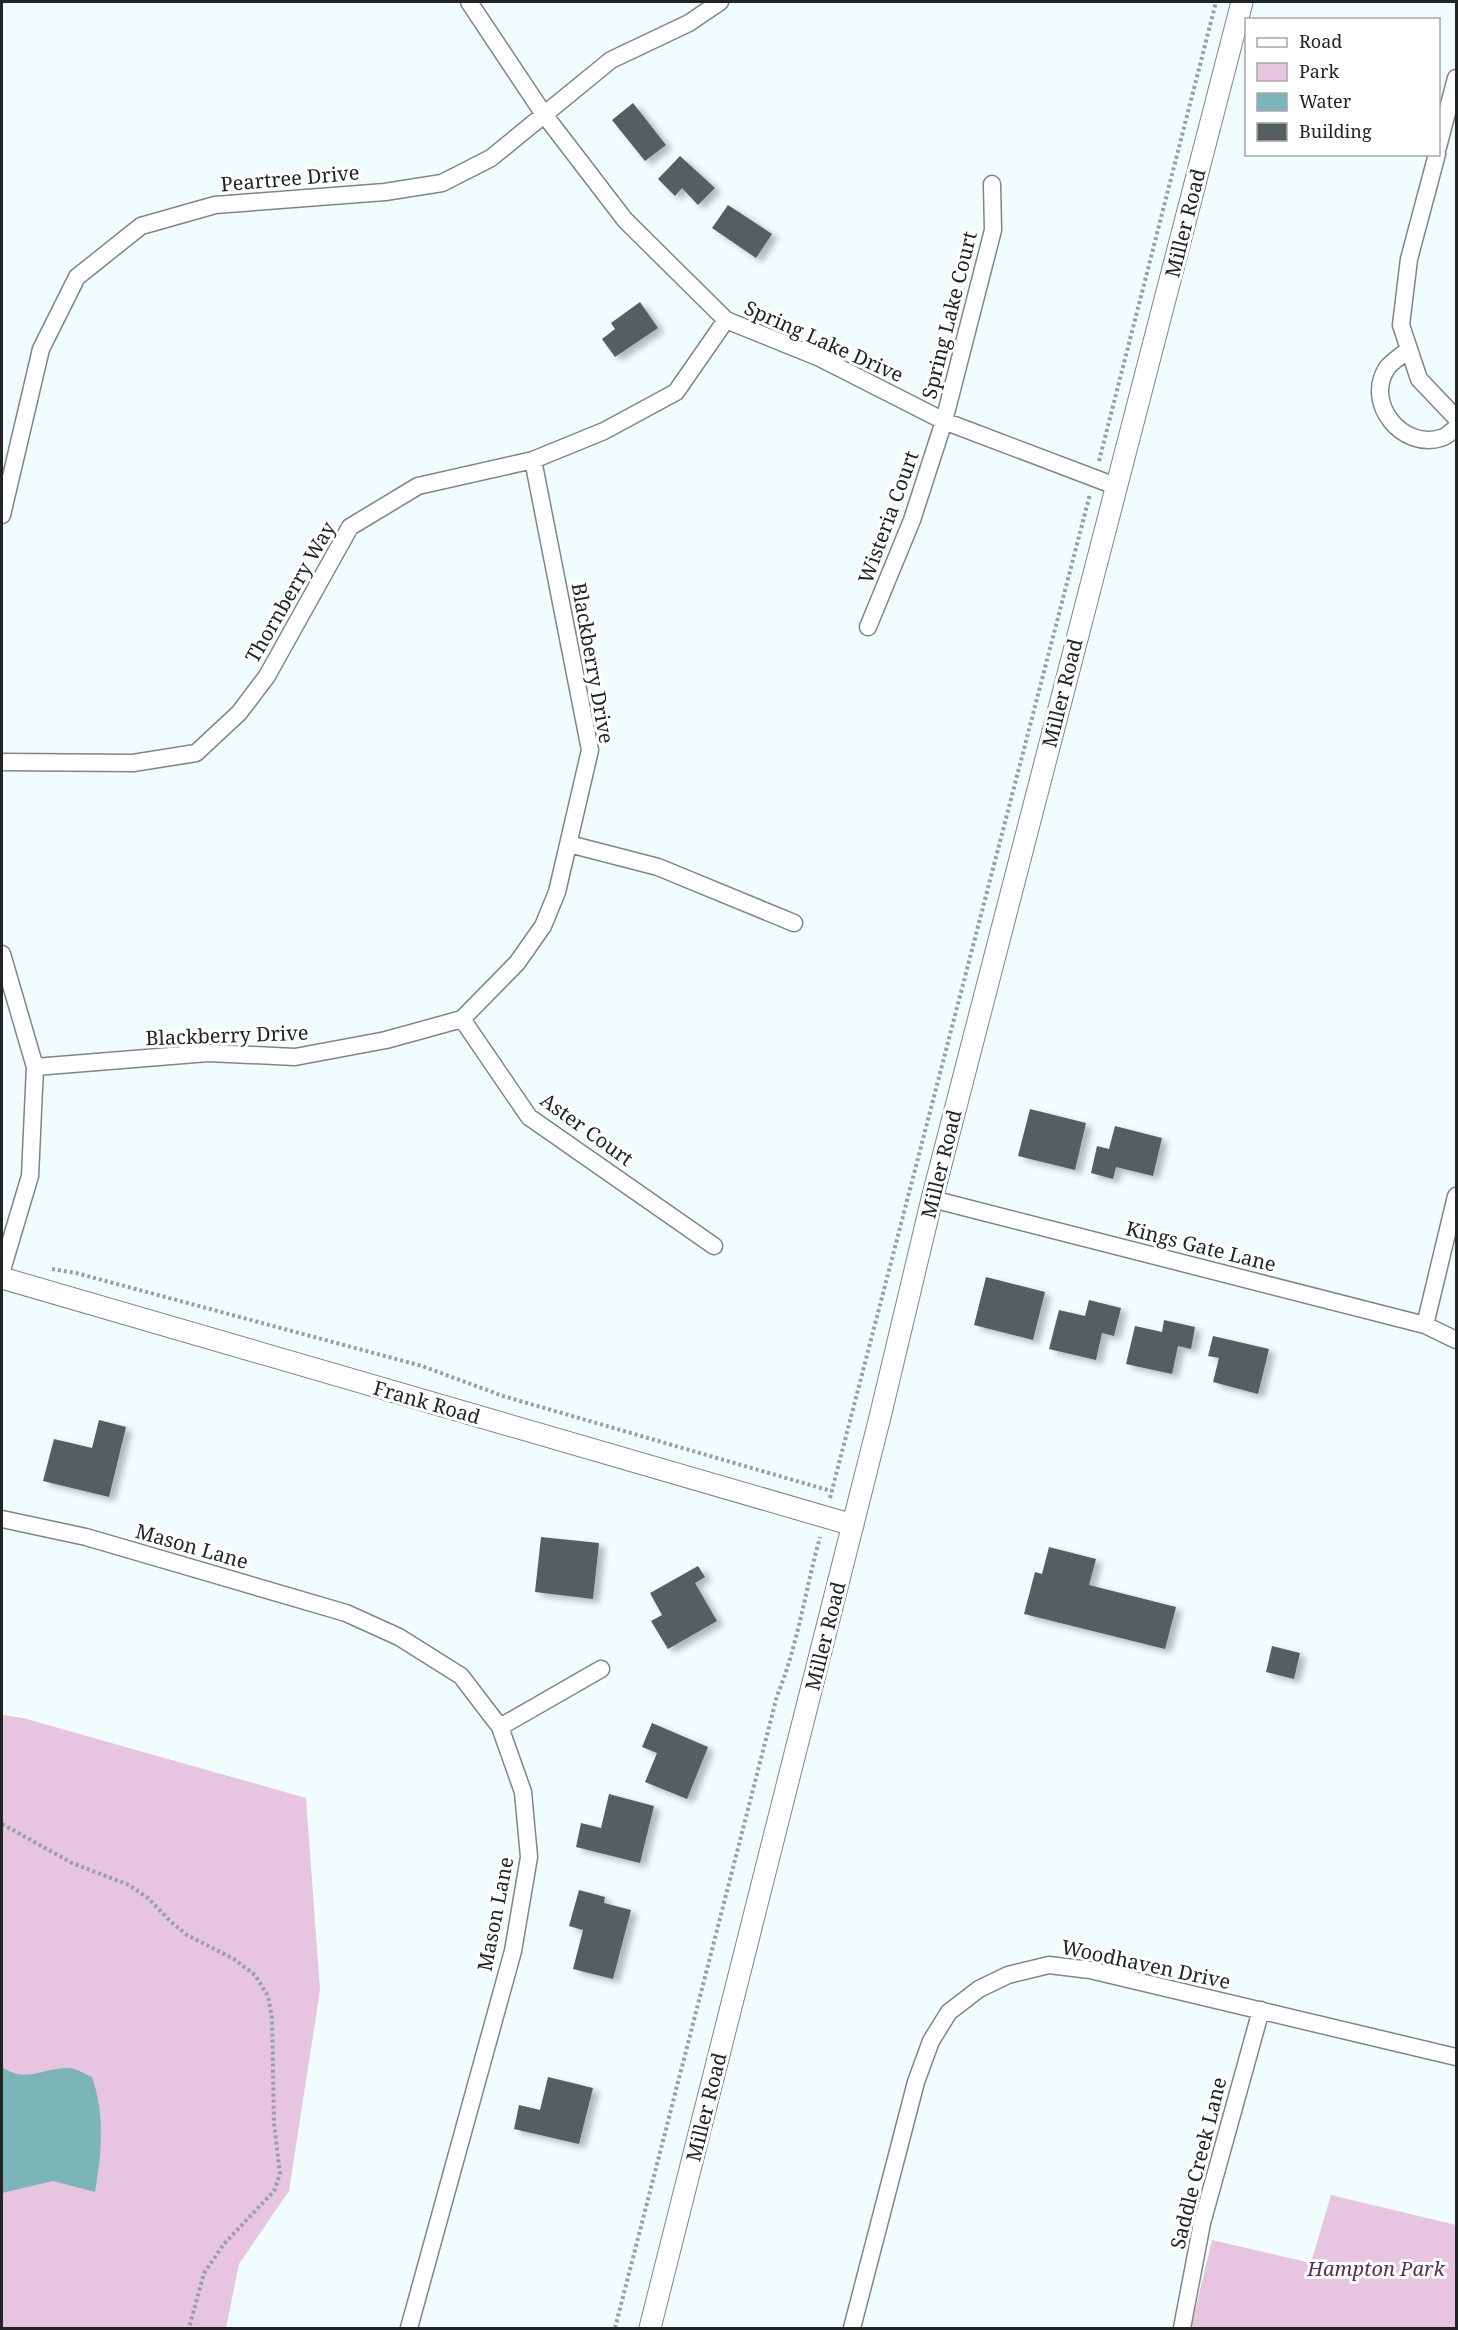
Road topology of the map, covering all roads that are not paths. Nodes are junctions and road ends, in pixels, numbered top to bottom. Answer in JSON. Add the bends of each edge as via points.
{"nodes":[{"id":1,"x":469,"y":2,"type":"edge"},
{"id":2,"x":720,"y":2,"type":"edge"},
{"id":3,"x":1242,"y":2,"type":"edge"},
{"id":4,"x":1456,"y":78,"type":"edge"},
{"id":5,"x":1453,"y":110,"type":"edge"},
{"id":6,"x":543,"y":113,"type":"junction"},
{"id":7,"x":1440,"y":142,"type":"edge"},
{"id":8,"x":1436,"y":156,"type":"edge"},
{"id":9,"x":992,"y":184,"type":"dead end"},
{"id":10,"x":726,"y":320,"type":"junction"},
{"id":11,"x":1409,"y":349,"type":"junction"},
{"id":12,"x":1456,"y":418,"type":"edge"},
{"id":13,"x":944,"y":421,"type":"junction"},
{"id":14,"x":1456,"y":428,"type":"edge"},
{"id":15,"x":533,"y":460,"type":"junction"},
{"id":16,"x":1118,"y":487,"type":"junction"},
{"id":17,"x":2,"y":515,"type":"edge"},
{"id":18,"x":868,"y":627,"type":"dead end"},
{"id":19,"x":2,"y":762,"type":"edge"},
{"id":20,"x":569,"y":844,"type":"junction"},
{"id":21,"x":794,"y":923,"type":"dead end"},
{"id":22,"x":2,"y":954,"type":"edge"},
{"id":23,"x":462,"y":1019,"type":"junction"},
{"id":24,"x":34,"y":1067,"type":"junction"},
{"id":25,"x":1456,"y":1196,"type":"edge"},
{"id":26,"x":932,"y":1199,"type":"junction"},
{"id":27,"x":714,"y":1246,"type":"dead end"},
{"id":28,"x":2,"y":1270,"type":"edge"},
{"id":29,"x":2,"y":1278,"type":"edge"},
{"id":30,"x":1425,"y":1325,"type":"junction"},
{"id":31,"x":1456,"y":1340,"type":"edge"},
{"id":32,"x":2,"y":1519,"type":"edge"},
{"id":33,"x":853,"y":1525,"type":"junction"},
{"id":34,"x":601,"y":1670,"type":"dead end"},
{"id":35,"x":500,"y":1727,"type":"junction"},
{"id":36,"x":1261,"y":2010,"type":"junction"},
{"id":37,"x":1456,"y":2057,"type":"edge"},
{"id":38,"x":409,"y":2328,"type":"edge"},
{"id":39,"x":650,"y":2328,"type":"edge"},
{"id":40,"x":852,"y":2328,"type":"edge"},
{"id":41,"x":1182,"y":2328,"type":"edge"}],
"edges":[{"from":1,"to":6,"type":"street","name":"Spring Lake Drive"},
{"from":2,"to":6,"type":"street","name":"Peartree Drive","via":[[689,23],[611,60]]},
{"from":3,"to":16,"type":"street","name":"Miller Road"},
{"from":4,"to":5,"type":"street"},
{"from":5,"to":7,"type":"street"},
{"from":6,"to":10,"type":"street","name":"Spring Lake Drive","via":[[625,220]]},
{"from":6,"to":17,"type":"street","name":"Peartree Drive","via":[[491,158],[442,183],[385,192],[215,205],[141,226],[77,277],[41,348]]},
{"from":8,"to":11,"type":"street","via":[[1409,259],[1401,325]]},
{"from":9,"to":13,"type":"street","name":"Spring Lake Court","via":[[993,230]]},
{"from":10,"to":13,"type":"street","name":"Spring Lake Drive","via":[[820,358]]},
{"from":10,"to":15,"type":"street","name":"Thornberry Way","via":[[676,392],[604,431]]},
{"from":11,"to":12,"type":"street","via":[[1419,379]]},
{"from":11,"to":14,"type":"street","via":[[1387,368],[1380,395],[1389,422],[1413,438],[1441,438]]},
{"from":13,"to":16,"type":"street","name":"Spring Lake Drive"},
{"from":13,"to":18,"type":"street","name":"Wisteria Court","via":[[912,520]]},
{"from":15,"to":19,"type":"street","name":"Thornberry Way","via":[[418,486],[350,526],[267,676],[239,713],[196,753],[133,763]]},
{"from":15,"to":20,"type":"street","name":"Blackberry Drive","via":[[590,750]]},
{"from":16,"to":26,"type":"street","name":"Miller Road"},
{"from":20,"to":21,"type":"street","via":[[658,867]]},
{"from":20,"to":23,"type":"street","name":"Blackberry Drive","via":[[557,892],[543,926],[517,963]]},
{"from":22,"to":24,"type":"street"},
{"from":23,"to":24,"type":"street","name":"Blackberry Drive","via":[[386,1040],[295,1057],[207,1053]]},
{"from":23,"to":27,"type":"street","name":"Aster Court","via":[[529,1117]]},
{"from":24,"to":28,"type":"street","via":[[30,1176]]},
{"from":25,"to":30,"type":"street"},
{"from":26,"to":30,"type":"street","name":"Kings Gate Lane"},
{"from":26,"to":33,"type":"street","name":"Miller Road"},
{"from":29,"to":33,"type":"street","name":"Frank Road"},
{"from":30,"to":31,"type":"street","name":"Kings Gate Lane"},
{"from":32,"to":35,"type":"street","name":"Mason Lane","via":[[86,1537],[346,1613],[399,1637],[461,1676]]},
{"from":33,"to":39,"type":"street","name":"Miller Road"},
{"from":34,"to":35,"type":"street"},
{"from":35,"to":38,"type":"street","name":"Mason Lane","via":[[523,1792],[529,1857],[513,1951]]},
{"from":36,"to":37,"type":"street","name":"Woodhaven Drive"},
{"from":36,"to":40,"type":"street","name":"Woodhaven Drive","via":[[1090,1970],[1049,1965],[1008,1975],[979,1989],[949,2012],[931,2041],[916,2082]]},
{"from":36,"to":41,"type":"street","name":"Saddle Creek Lane","via":[[1202,2223]]}]}
